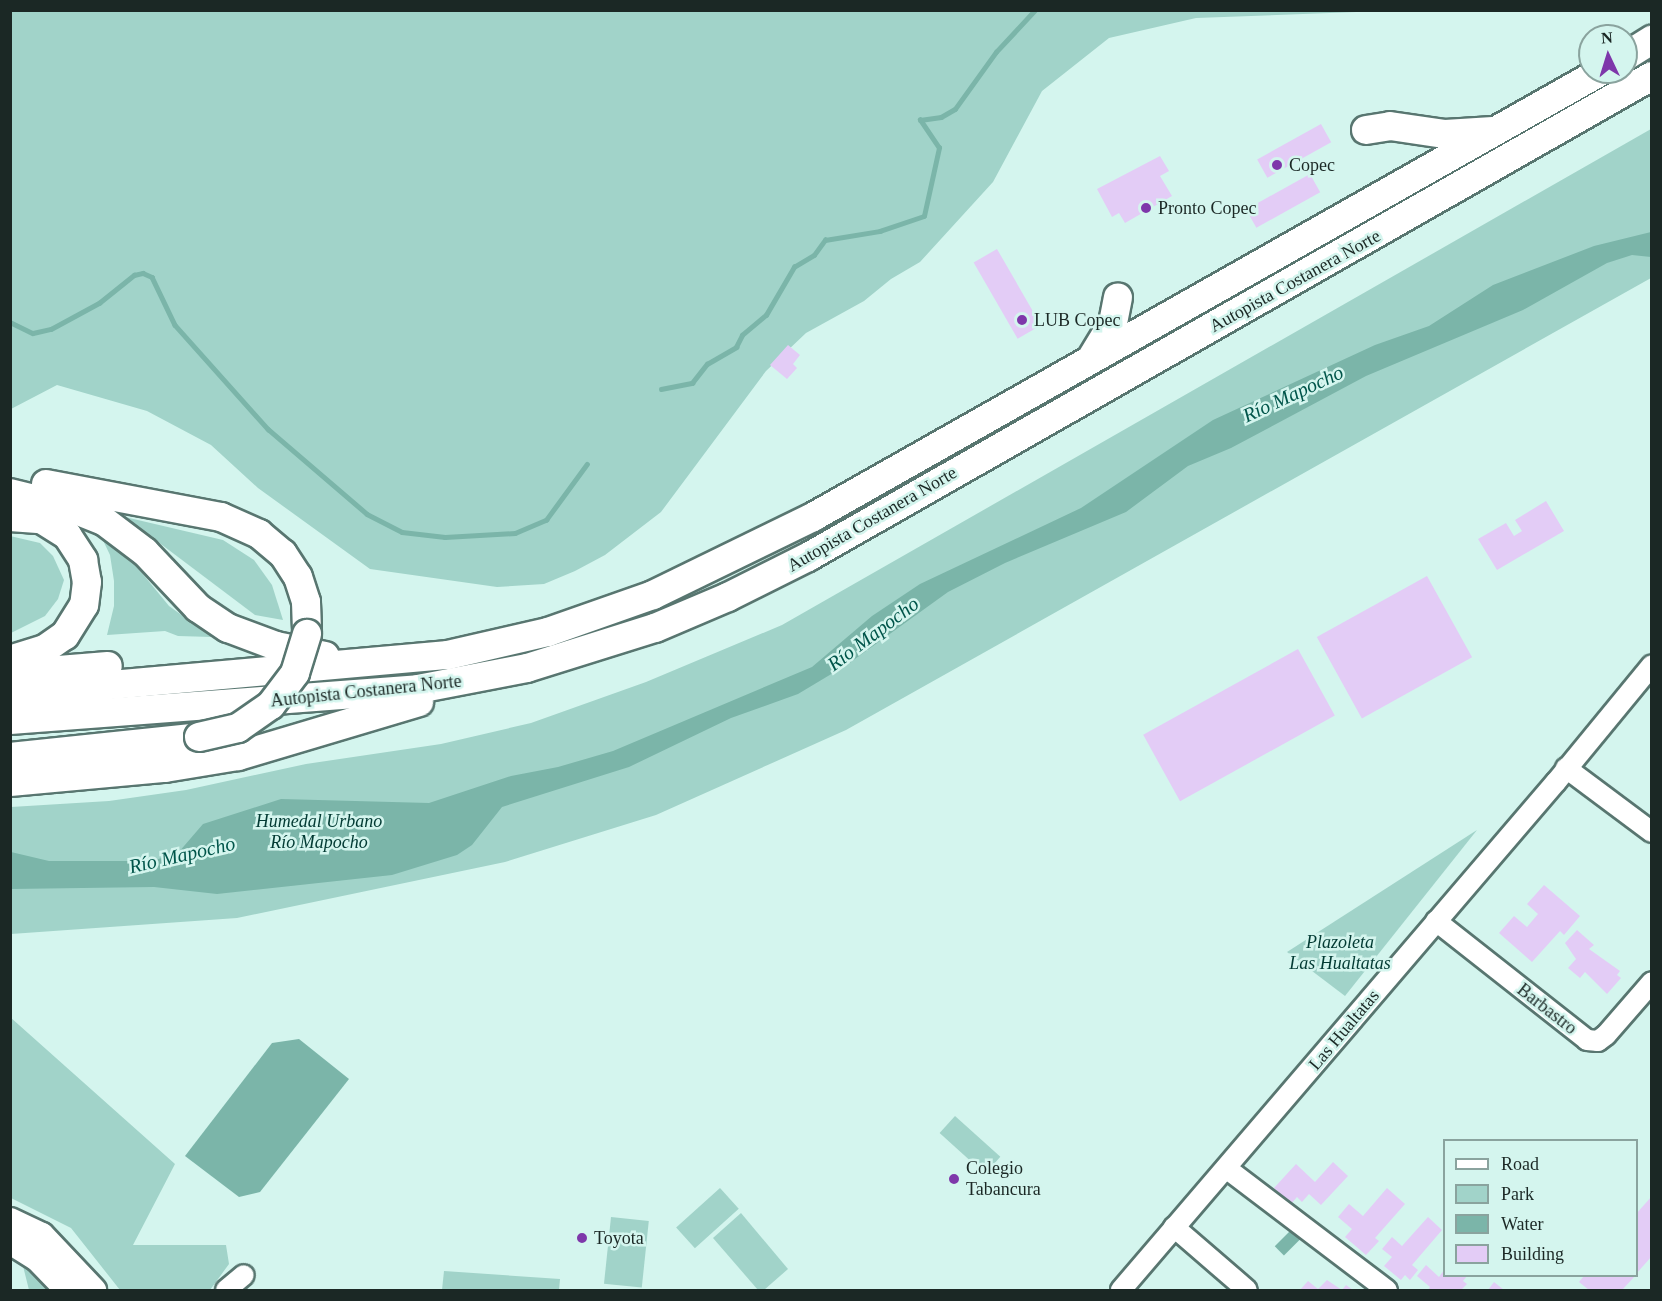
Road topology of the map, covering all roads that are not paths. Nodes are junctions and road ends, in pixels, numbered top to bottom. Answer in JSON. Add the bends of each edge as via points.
{"nodes":[{"id":1,"x":1652,"y":40,"type":"edge"},
{"id":2,"x":1638,"y":49,"type":"edge"},
{"id":3,"x":1652,"y":76,"type":"edge"},
{"id":4,"x":1580,"y":84,"type":"edge"},
{"id":5,"x":1504,"y":129,"type":"junction"},
{"id":6,"x":1366,"y":130,"type":"dead end"},
{"id":7,"x":1118,"y":297,"type":"dead end"},
{"id":8,"x":1085,"y":365,"type":"junction"},
{"id":9,"x":10,"y":477,"type":"edge"},
{"id":10,"x":10,"y":493,"type":"edge"},
{"id":11,"x":10,"y":517,"type":"edge"},
{"id":12,"x":10,"y":660,"type":"edge"},
{"id":13,"x":374,"y":663,"type":"junction"},
{"id":14,"x":1652,"y":665,"type":"edge"},
{"id":15,"x":284,"y":672,"type":"junction"},
{"id":16,"x":10,"y":674,"type":"edge"},
{"id":17,"x":484,"y":677,"type":"junction"},
{"id":18,"x":10,"y":694,"type":"edge"},
{"id":19,"x":10,"y":720,"type":"edge"},
{"id":20,"x":10,"y":757,"type":"edge"},
{"id":21,"x":1566,"y":768,"type":"junction"},
{"id":22,"x":10,"y":782,"type":"edge"},
{"id":23,"x":1652,"y":832,"type":"edge"},
{"id":24,"x":1436,"y":921,"type":"junction"},
{"id":25,"x":1652,"y":982,"type":"edge"},
{"id":26,"x":1226,"y":1168,"type":"junction"},
{"id":27,"x":10,"y":1220,"type":"edge"},
{"id":28,"x":1174,"y":1227,"type":"junction"},
{"id":29,"x":10,"y":1242,"type":"edge"},
{"id":30,"x":244,"y":1275,"type":"dead end"},
{"id":31,"x":67,"y":1290,"type":"edge"},
{"id":32,"x":94,"y":1290,"type":"edge"},
{"id":33,"x":226,"y":1290,"type":"edge"},
{"id":34,"x":1121,"y":1290,"type":"edge"},
{"id":35,"x":1247,"y":1290,"type":"edge"},
{"id":36,"x":1387,"y":1290,"type":"edge"}],
"edges":[{"from":1,"to":2,"type":"highway"},
{"from":3,"to":17,"type":"highway","name":"Autopista Costanera Norte","via":[[765,579],[612,643]]},
{"from":4,"to":5,"type":"highway","name":"Autopista Costanera Norte"},
{"from":5,"to":6,"type":"highway","via":[[1445,134],[1390,126]]},
{"from":5,"to":8,"type":"highway","name":"Autopista Costanera Norte"},
{"from":7,"to":8,"type":"highway","via":[[1107,336]]},
{"from":8,"to":13,"type":"highway","name":"Autopista Costanera Norte","via":[[782,533],[653,595],[516,641],[448,655]]},
{"from":9,"to":20,"type":"highway","bridge":true,"via":[[244,525],[272,544],[295,572],[306,602],[307,634],[295,673],[271,705],[237,728],[199,737]]},
{"from":10,"to":13,"type":"highway","via":[[71,508],[112,526],[145,552],[198,608],[228,628],[299,651]]},
{"from":11,"to":12,"type":"highway","via":[[40,519],[67,535],[83,560],[87,582],[84,605],[65,635],[45,649]]},
{"from":13,"to":15,"type":"highway","name":"Autopista Costanera Norte"},
{"from":14,"to":21,"type":"street","name":"Las Hualtatas"},
{"from":15,"to":16,"type":"highway","via":[[153,665]]},
{"from":15,"to":18,"type":"highway","name":"Autopista Costanera Norte"},
{"from":17,"to":19,"type":"highway","name":"Autopista Costanera Norte","via":[[352,696]]},
{"from":17,"to":22,"type":"highway","via":[[437,696],[273,747],[202,762]]},
{"from":21,"to":23,"type":"street"},
{"from":21,"to":24,"type":"street","name":"Las Hualtatas"},
{"from":24,"to":25,"type":"street","name":"Barbastro","via":[[1587,1040],[1598,1041],[1606,1035]]},
{"from":24,"to":26,"type":"street","name":"Las Hualtatas"},
{"from":26,"to":28,"type":"street","name":"Las Hualtatas"},
{"from":26,"to":36,"type":"street"},
{"from":27,"to":32,"type":"main road","via":[[42,1235]]},
{"from":28,"to":34,"type":"street","name":"Las Hualtatas"},
{"from":28,"to":35,"type":"street"},
{"from":29,"to":31,"type":"main road","via":[[38,1259]]},
{"from":30,"to":33,"type":"street"}]}
